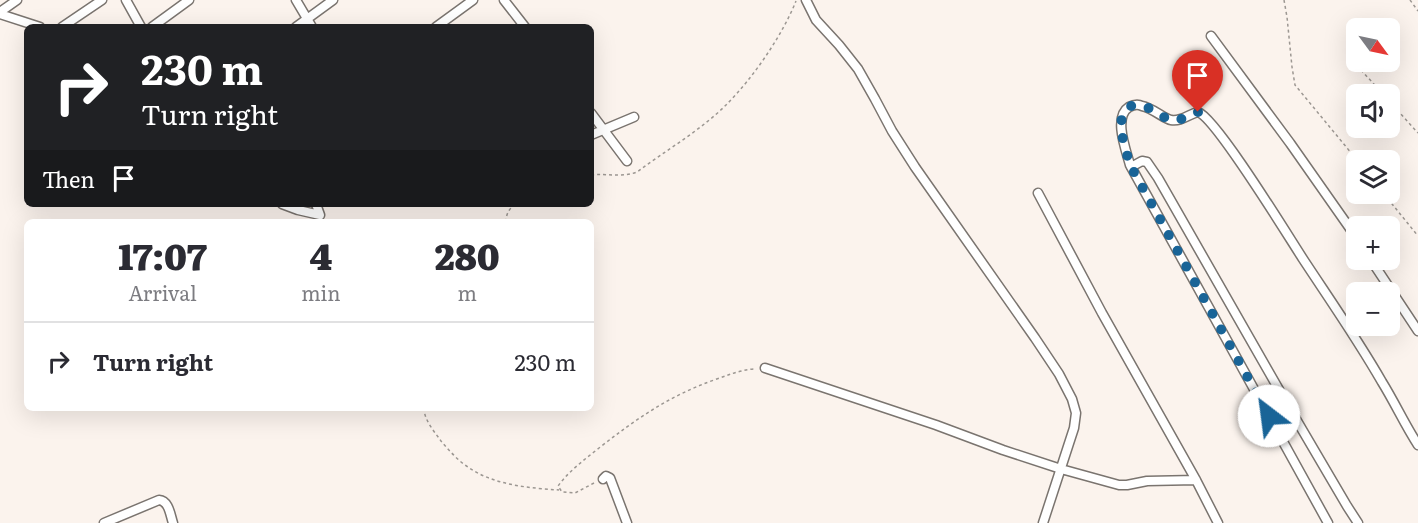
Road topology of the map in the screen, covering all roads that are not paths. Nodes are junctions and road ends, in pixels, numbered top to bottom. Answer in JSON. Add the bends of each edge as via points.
{"nodes":[{"id":1,"x":17,"y":0,"type":"edge"},
{"id":2,"x":102,"y":0,"type":"edge"},
{"id":3,"x":126,"y":0,"type":"edge"},
{"id":4,"x":296,"y":0,"type":"edge"},
{"id":5,"x":333,"y":0,"type":"edge"},
{"id":6,"x":473,"y":0,"type":"edge"},
{"id":7,"x":504,"y":0,"type":"edge"},
{"id":8,"x":806,"y":0,"type":"edge"},
{"id":9,"x":186,"y":1,"type":"edge"},
{"id":10,"x":0,"y":13,"type":"edge"},
{"id":11,"x":309,"y":23,"type":"edge"},
{"id":12,"x":449,"y":23,"type":"edge"},
{"id":13,"x":31,"y":24,"type":"edge"},
{"id":14,"x":66,"y":24,"type":"edge"},
{"id":15,"x":139,"y":24,"type":"edge"},
{"id":16,"x":156,"y":24,"type":"edge"},
{"id":17,"x":523,"y":24,"type":"edge"},
{"id":18,"x":1211,"y":36,"type":"dead end"},
{"id":19,"x":594,"y":117,"type":"edge"},
{"id":20,"x":634,"y":117,"type":"dead end"},
{"id":21,"x":603,"y":129,"type":"junction"},
{"id":22,"x":594,"y":134,"type":"edge"},
{"id":23,"x":627,"y":160,"type":"dead end"},
{"id":24,"x":1131,"y":167,"type":"junction"},
{"id":25,"x":1038,"y":193,"type":"dead end"},
{"id":26,"x":290,"y":207,"type":"edge"},
{"id":27,"x":317,"y":207,"type":"edge"},
{"id":28,"x":1346,"y":223,"type":"edge"},
{"id":29,"x":1378,"y":270,"type":"edge"},
{"id":30,"x":1418,"y":331,"type":"edge"},
{"id":31,"x":765,"y":368,"type":"road end"},
{"id":32,"x":1418,"y":445,"type":"edge"},
{"id":33,"x":1061,"y":469,"type":"junction"},
{"id":34,"x":603,"y":478,"type":"road end"},
{"id":35,"x":1196,"y":480,"type":"junction"},
{"id":36,"x":104,"y":523,"type":"edge"},
{"id":37,"x":173,"y":523,"type":"edge"},
{"id":38,"x":627,"y":523,"type":"edge"},
{"id":39,"x":1043,"y":523,"type":"edge"},
{"id":40,"x":1218,"y":523,"type":"edge"},
{"id":41,"x":1328,"y":523,"type":"edge"},
{"id":42,"x":1358,"y":523,"type":"edge"}],
"edges":[{"from":1,"to":10,"type":"street"},
{"from":2,"to":14,"type":"street"},
{"from":3,"to":15,"type":"street"},
{"from":4,"to":11,"type":"street"},
{"from":5,"to":11,"type":"street"},
{"from":6,"to":12,"type":"street"},
{"from":7,"to":17,"type":"street"},
{"from":8,"to":33,"type":"street","via":[[816,20],[858,69],[915,167],[1059,374],[1076,413]]},
{"from":9,"to":16,"type":"street"},
{"from":10,"to":13,"type":"street"},
{"from":18,"to":28,"type":"street"},
{"from":19,"to":21,"type":"street"},
{"from":20,"to":21,"type":"street"},
{"from":21,"to":22,"type":"street"},
{"from":21,"to":23,"type":"street"},
{"from":24,"to":32,"type":"street","via":[[1121,128],[1128,108],[1139,104],[1173,121],[1193,113],[1202,114],[1238,159],[1383,382]]},
{"from":24,"to":41,"type":"street"},
{"from":24,"to":42,"type":"street","via":[[1147,162],[1158,178]]},
{"from":25,"to":35,"type":"street"},
{"from":26,"to":27,"type":"street","via":[[320,215]]},
{"from":29,"to":30,"type":"street"},
{"from":31,"to":33,"type":"street"},
{"from":33,"to":35,"type":"street","via":[[1119,485]]},
{"from":33,"to":39,"type":"street"},
{"from":34,"to":38,"type":"street","via":[[610,478]]},
{"from":35,"to":40,"type":"street"},
{"from":36,"to":37,"type":"street","via":[[162,500],[167,503]]}]}
